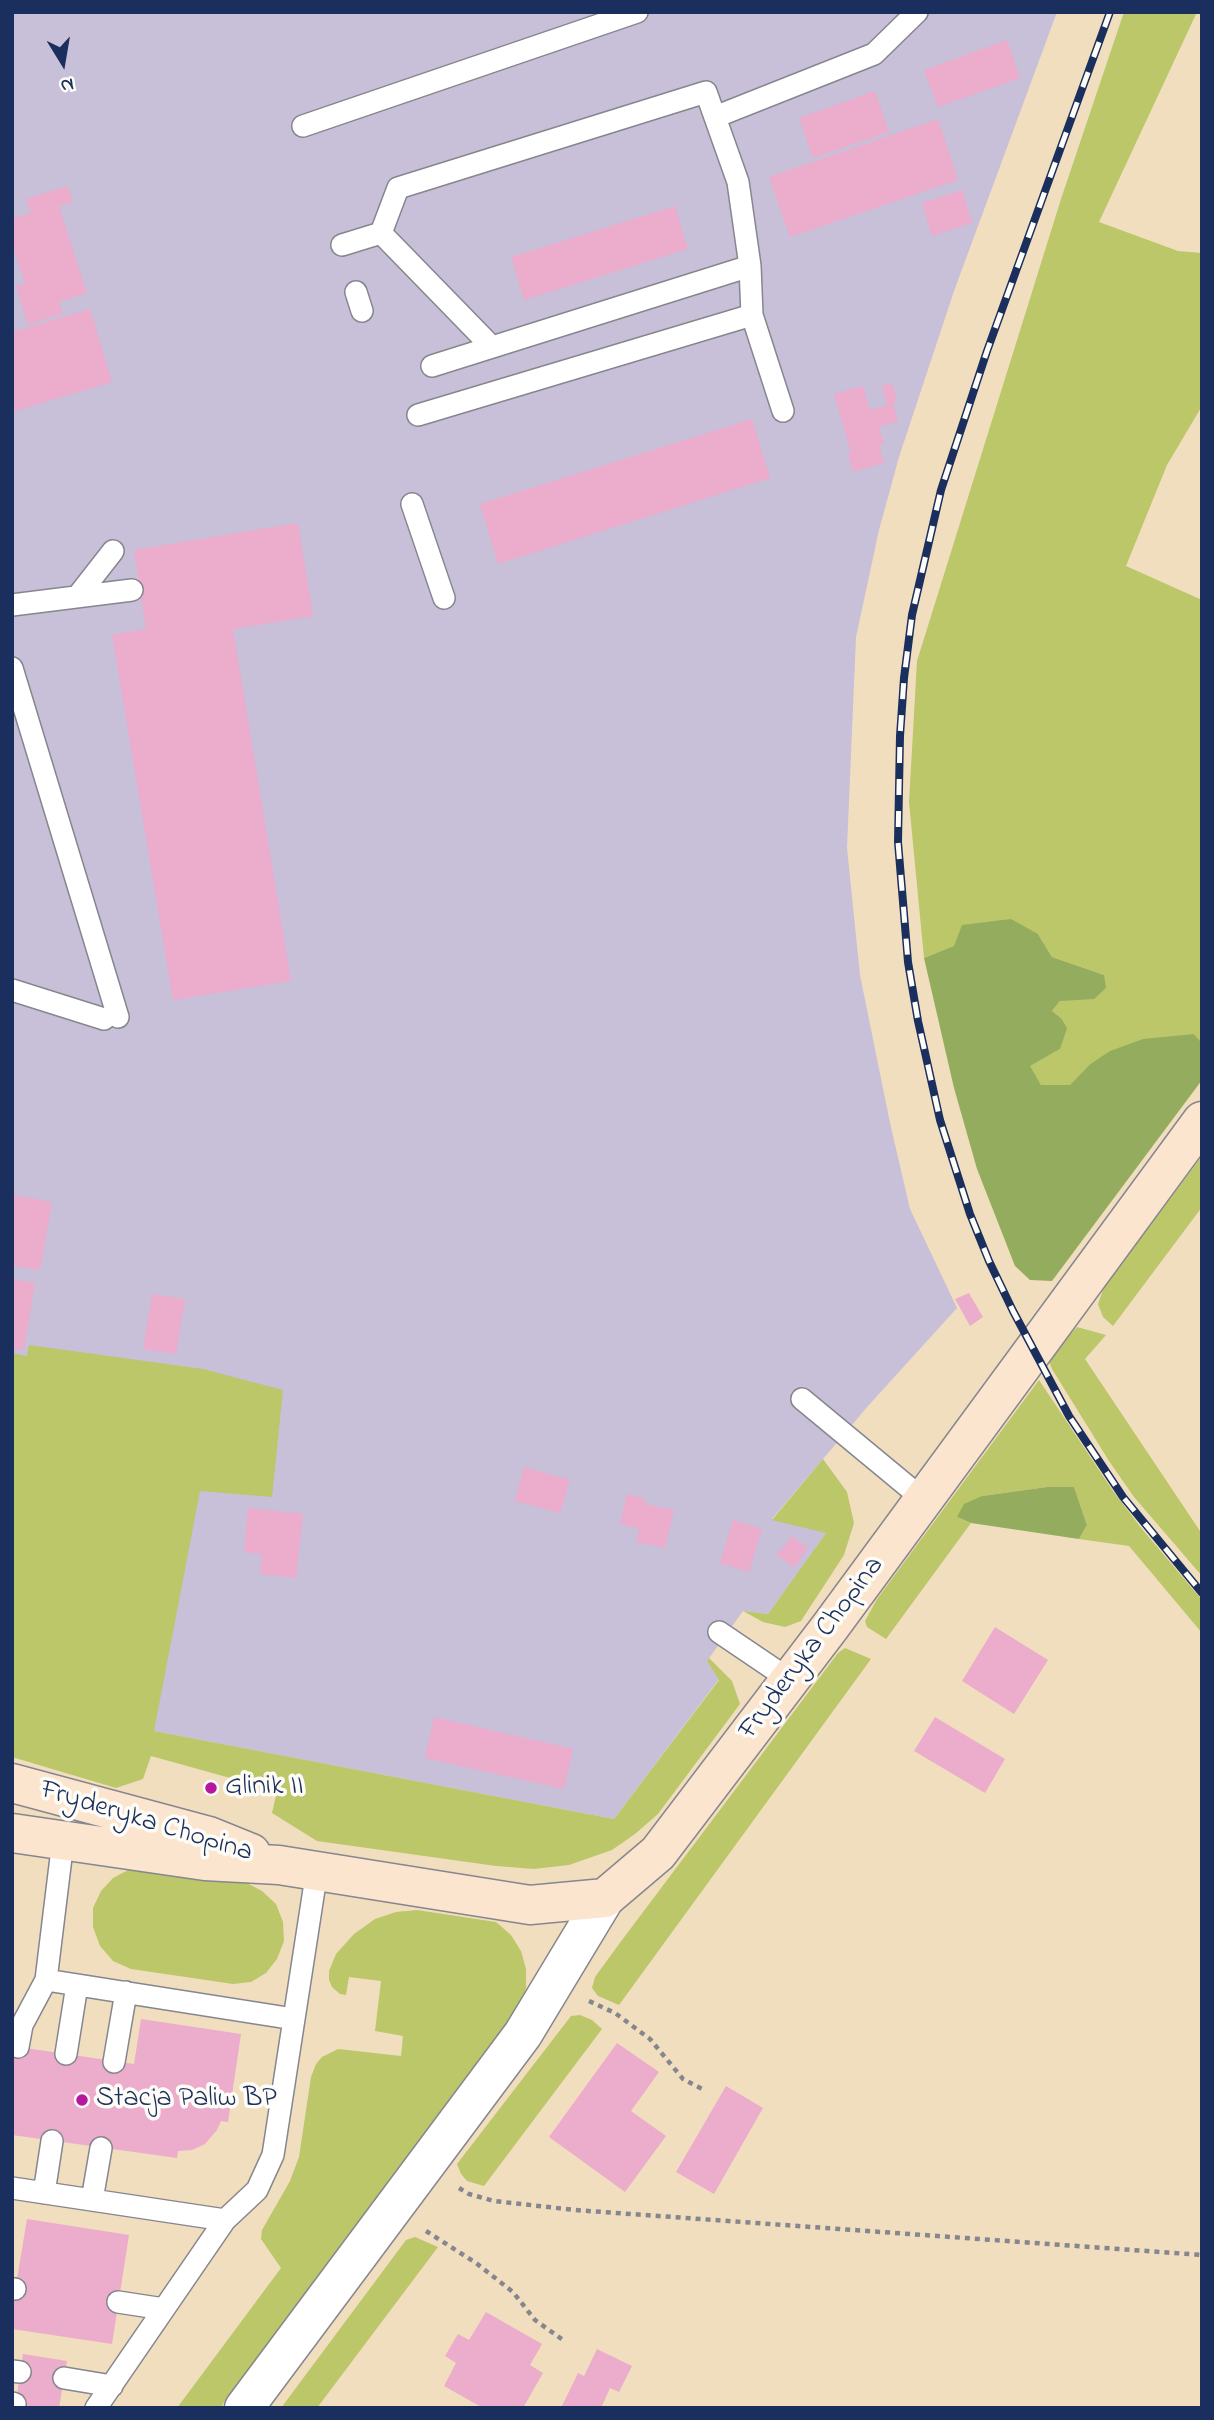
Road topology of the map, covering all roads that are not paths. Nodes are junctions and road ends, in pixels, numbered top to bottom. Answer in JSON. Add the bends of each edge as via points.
{"nodes":[{"id":1,"x":637,"y":12,"type":"edge"},
{"id":2,"x":917,"y":12,"type":"edge"},
{"id":3,"x":715,"y":117,"type":"junction"},
{"id":4,"x":303,"y":126,"type":"dead end"},
{"id":5,"x":381,"y":233,"type":"junction"},
{"id":6,"x":342,"y":245,"type":"dead end"},
{"id":7,"x":750,"y":266,"type":"junction"},
{"id":8,"x":751,"y":315,"type":"junction"},
{"id":9,"x":492,"y":346,"type":"junction"},
{"id":10,"x":432,"y":366,"type":"dead end"},
{"id":11,"x":783,"y":411,"type":"dead end"},
{"id":12,"x":418,"y":415,"type":"dead end"},
{"id":13,"x":412,"y":504,"type":"dead end"},
{"id":14,"x":113,"y":551,"type":"dead end"},
{"id":15,"x":132,"y":590,"type":"dead end"},
{"id":16,"x":77,"y":597,"type":"junction"},
{"id":17,"x":443,"y":598,"type":"dead end"},
{"id":18,"x":12,"y":605,"type":"edge"},
{"id":19,"x":12,"y":668,"type":"edge"},
{"id":20,"x":12,"y":990,"type":"edge"},
{"id":21,"x":1202,"y":1121,"type":"edge"},
{"id":22,"x":802,"y":1399,"type":"dead end"},
{"id":23,"x":924,"y":1500,"type":"junction"},
{"id":24,"x":719,"y":1632,"type":"dead end"},
{"id":25,"x":790,"y":1679,"type":"junction"},
{"id":26,"x":12,"y":1783,"type":"edge"},
{"id":27,"x":12,"y":1833,"type":"edge"},
{"id":28,"x":63,"y":1841,"type":"junction"},
{"id":29,"x":279,"y":1865,"type":"junction"},
{"id":30,"x":317,"y":1871,"type":"junction"},
{"id":31,"x":605,"y":1898,"type":"junction"},
{"id":32,"x":46,"y":1980,"type":"junction"},
{"id":33,"x":78,"y":1984,"type":"junction"},
{"id":34,"x":125,"y":1992,"type":"junction"},
{"id":35,"x":294,"y":2019,"type":"junction"},
{"id":36,"x":18,"y":2047,"type":"dead end"},
{"id":37,"x":66,"y":2054,"type":"dead end"},
{"id":38,"x":114,"y":2062,"type":"dead end"},
{"id":39,"x":52,"y":2141,"type":"dead end"},
{"id":40,"x":101,"y":2148,"type":"dead end"},
{"id":41,"x":12,"y":2188,"type":"edge"},
{"id":42,"x":44,"y":2193,"type":"junction"},
{"id":43,"x":92,"y":2200,"type":"junction"},
{"id":44,"x":225,"y":2220,"type":"junction"},
{"id":45,"x":118,"y":2302,"type":"dead end"},
{"id":46,"x":164,"y":2309,"type":"junction"},
{"id":47,"x":64,"y":2378,"type":"dead end"},
{"id":48,"x":112,"y":2386,"type":"junction"},
{"id":49,"x":96,"y":2408,"type":"edge"},
{"id":50,"x":244,"y":2408,"type":"edge"}],
"edges":[{"from":1,"to":4,"type":"lane"},
{"from":2,"to":3,"type":"lane","via":[[874,54]]},
{"from":3,"to":5,"type":"lane","via":[[706,92],[398,188]]},
{"from":3,"to":7,"type":"lane","via":[[738,182]]},
{"from":5,"to":6,"type":"lane"},
{"from":5,"to":9,"type":"lane"},
{"from":7,"to":8,"type":"lane"},
{"from":7,"to":9,"type":"lane"},
{"from":8,"to":11,"type":"lane"},
{"from":8,"to":12,"type":"lane"},
{"from":9,"to":10,"type":"lane"},
{"from":13,"to":17,"type":"lane"},
{"from":14,"to":16,"type":"lane"},
{"from":15,"to":16,"type":"lane"},
{"from":16,"to":18,"type":"lane"},
{"from":19,"to":20,"type":"lane","via":[[111,1018]]},
{"from":21,"to":23,"type":"street","name":"Fryderyka Chopina"},
{"from":22,"to":23,"type":"lane"},
{"from":23,"to":25,"type":"street","name":"Fryderyka Chopina"},
{"from":24,"to":25,"type":"lane"},
{"from":25,"to":31,"type":"street","name":"Fryderyka Chopina","via":[[658,1853]]},
{"from":26,"to":29,"type":"street","name":"Fryderyka Chopina","via":[[209,1836]]},
{"from":27,"to":28,"type":"street","name":"Fryderyka Chopina"},
{"from":28,"to":29,"type":"street","name":"Fryderyka Chopina","via":[[205,1861]]},
{"from":28,"to":32,"type":"lane"},
{"from":29,"to":30,"type":"street","name":"Fryderyka Chopina"},
{"from":30,"to":31,"type":"street","name":"Fryderyka Chopina","via":[[530,1905]]},
{"from":30,"to":35,"type":"lane"},
{"from":31,"to":50,"type":"street","via":[[523,2034]]},
{"from":32,"to":33,"type":"lane"},
{"from":32,"to":36,"type":"lane","via":[[22,2025]]},
{"from":33,"to":34,"type":"lane"},
{"from":33,"to":37,"type":"lane"},
{"from":34,"to":35,"type":"lane"},
{"from":34,"to":38,"type":"lane"},
{"from":35,"to":44,"type":"lane","via":[[273,2155],[257,2190]]},
{"from":39,"to":42,"type":"lane"},
{"from":40,"to":43,"type":"lane"},
{"from":41,"to":42,"type":"lane"},
{"from":42,"to":43,"type":"lane"},
{"from":43,"to":44,"type":"lane"},
{"from":44,"to":46,"type":"lane"},
{"from":45,"to":46,"type":"lane"},
{"from":46,"to":48,"type":"lane"},
{"from":47,"to":48,"type":"lane"},
{"from":48,"to":49,"type":"lane"}]}
